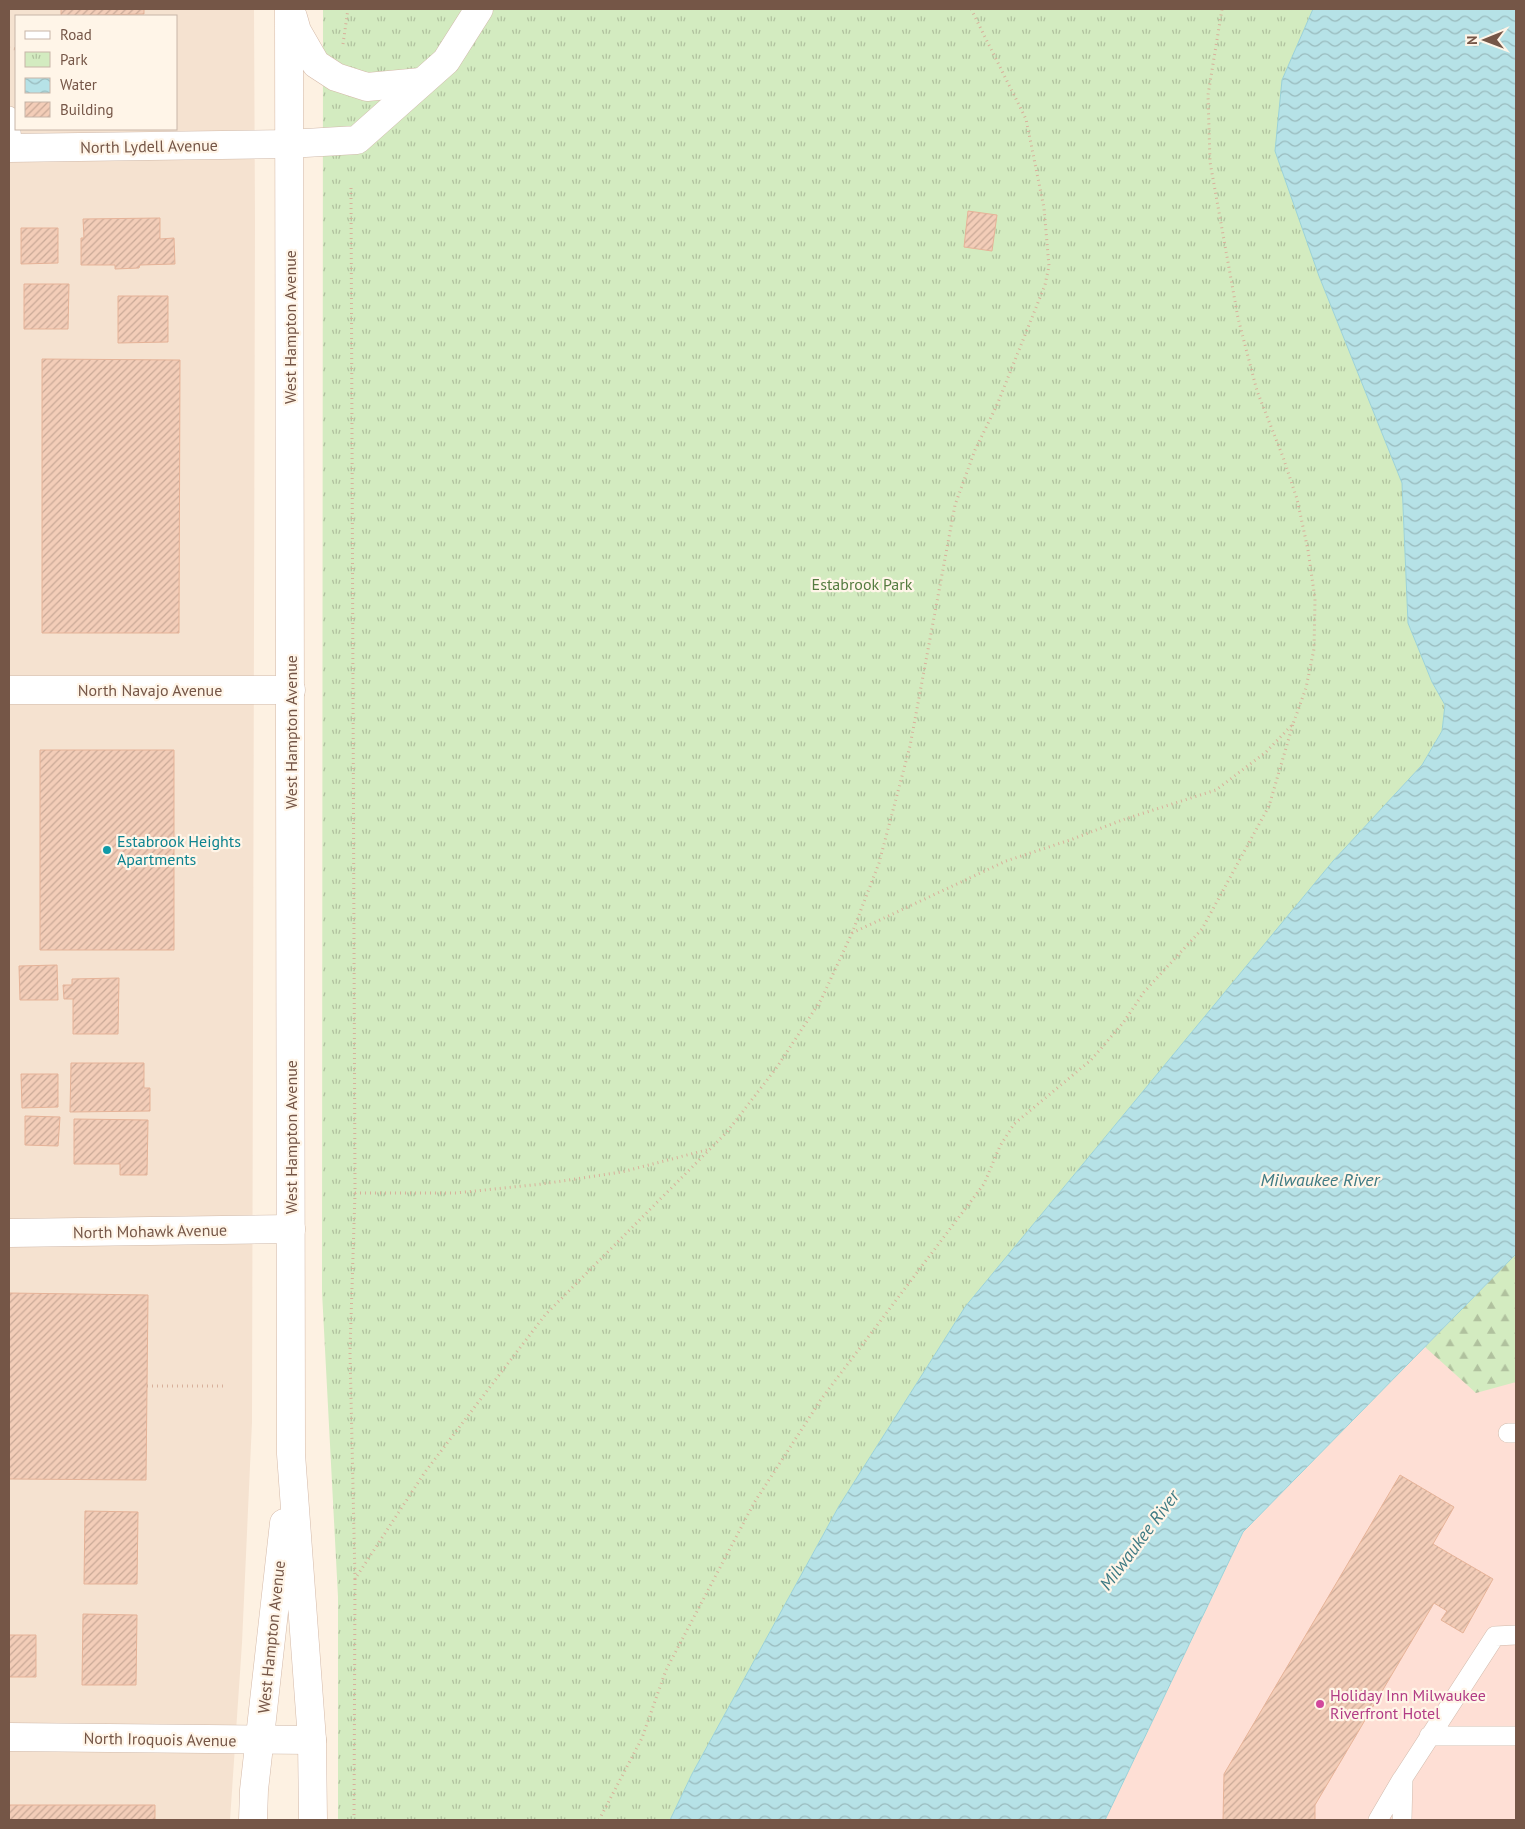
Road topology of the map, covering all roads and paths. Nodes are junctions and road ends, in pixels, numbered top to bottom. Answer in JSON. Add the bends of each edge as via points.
{"nodes":[{"id":1,"x":290,"y":9,"type":"edge"},
{"id":2,"x":479,"y":9,"type":"edge"},
{"id":3,"x":971,"y":9,"type":"edge"},
{"id":4,"x":1222,"y":9,"type":"edge"},
{"id":5,"x":422,"y":82,"type":"junction"},
{"id":6,"x":9,"y":116,"type":"edge"},
{"id":7,"x":288,"y":144,"type":"junction"},
{"id":8,"x":11,"y":148,"type":"edge"},
{"id":9,"x":351,"y":188,"type":"dead end"},
{"id":10,"x":9,"y":690,"type":"edge"},
{"id":11,"x":291,"y":690,"type":"junction"},
{"id":12,"x":1293,"y":724,"type":"junction"},
{"id":13,"x":852,"y":932,"type":"junction"},
{"id":14,"x":710,"y":1148,"type":"junction"},
{"id":15,"x":355,"y":1193,"type":"junction"},
{"id":16,"x":291,"y":1229,"type":"junction"},
{"id":17,"x":9,"y":1233,"type":"edge"},
{"id":18,"x":147,"y":1386,"type":"dead end"},
{"id":19,"x":224,"y":1386,"type":"dead end"},
{"id":20,"x":291,"y":1454,"type":"junction"},
{"id":21,"x":355,"y":1579,"type":"junction"},
{"id":22,"x":1516,"y":1635,"type":"edge"},
{"id":23,"x":1430,"y":1736,"type":"junction"},
{"id":24,"x":1516,"y":1736,"type":"edge"},
{"id":25,"x":9,"y":1737,"type":"edge"},
{"id":26,"x":260,"y":1740,"type":"junction"},
{"id":27,"x":312,"y":1740,"type":"junction"},
{"id":28,"x":1402,"y":1778,"type":"junction"},
{"id":29,"x":253,"y":1820,"type":"edge"},
{"id":30,"x":313,"y":1820,"type":"edge"},
{"id":31,"x":354,"y":1820,"type":"edge"},
{"id":32,"x":600,"y":1820,"type":"edge"},
{"id":33,"x":1378,"y":1820,"type":"edge"},
{"id":34,"x":1402,"y":1820,"type":"edge"}],
"edges":[{"from":1,"to":5,"type":"main road","via":[[296,31],[316,64],[336,77],[367,87]]},
{"from":1,"to":7,"type":"main road","name":"West Hampton Avenue"},
{"from":2,"to":5,"type":"main road","name":"North Lydell Avenue","via":[[446,61]]},
{"from":3,"to":13,"type":"path","via":[[1026,119],[1044,208],[1049,266],[1045,285],[955,505],[910,746],[879,863]]},
{"from":4,"to":12,"type":"path","via":[[1208,96],[1210,162],[1238,318],[1257,390],[1296,499],[1308,550],[1314,600],[1314,649],[1306,688]]},
{"from":5,"to":7,"type":"main road","name":"North Lydell Avenue","via":[[357,140]]},
{"from":6,"to":8,"type":"lane"},
{"from":7,"to":8,"type":"main road","name":"North Lydell Avenue"},
{"from":7,"to":11,"type":"main road","name":"West Hampton Avenue"},
{"from":9,"to":15,"type":"path"},
{"from":10,"to":11,"type":"main road","name":"North Navajo Avenue"},
{"from":11,"to":16,"type":"main road","name":"West Hampton Avenue"},
{"from":12,"to":13,"type":"path","via":[[1266,752],[1216,790],[1006,861]]},
{"from":12,"to":32,"type":"path","via":[[1269,806],[1202,929],[1144,992],[1092,1060],[1014,1124],[1000,1146],[984,1184],[822,1398],[754,1503],[666,1670],[642,1738]]},
{"from":13,"to":14,"type":"path","via":[[821,1000],[778,1068],[727,1132]]},
{"from":14,"to":15,"type":"path","via":[[622,1172],[542,1184],[456,1193]]},
{"from":14,"to":21,"type":"path","via":[[545,1315],[425,1472]]},
{"from":15,"to":21,"type":"path","via":[[350,1351]]},
{"from":16,"to":17,"type":"main road","name":"North Mohawk Avenue"},
{"from":16,"to":20,"type":"main road","name":"West Hampton Avenue"},
{"from":18,"to":19,"type":"path"},
{"from":20,"to":26,"type":"main road","name":"West Hampton Avenue"},
{"from":20,"to":27,"type":"main road","name":"West Hampton Avenue"},
{"from":21,"to":31,"type":"path"},
{"from":22,"to":23,"type":"lane","via":[[1495,1636]]},
{"from":23,"to":24,"type":"lane"},
{"from":23,"to":28,"type":"lane"},
{"from":25,"to":26,"type":"main road","name":"North Iroquois Avenue"},
{"from":26,"to":27,"type":"main road","name":"North Iroquois Avenue"},
{"from":26,"to":29,"type":"main road","name":"West Hampton Avenue"},
{"from":27,"to":30,"type":"main road","name":"West Hampton Avenue"},
{"from":28,"to":33,"type":"lane"},
{"from":28,"to":34,"type":"lane"}]}
